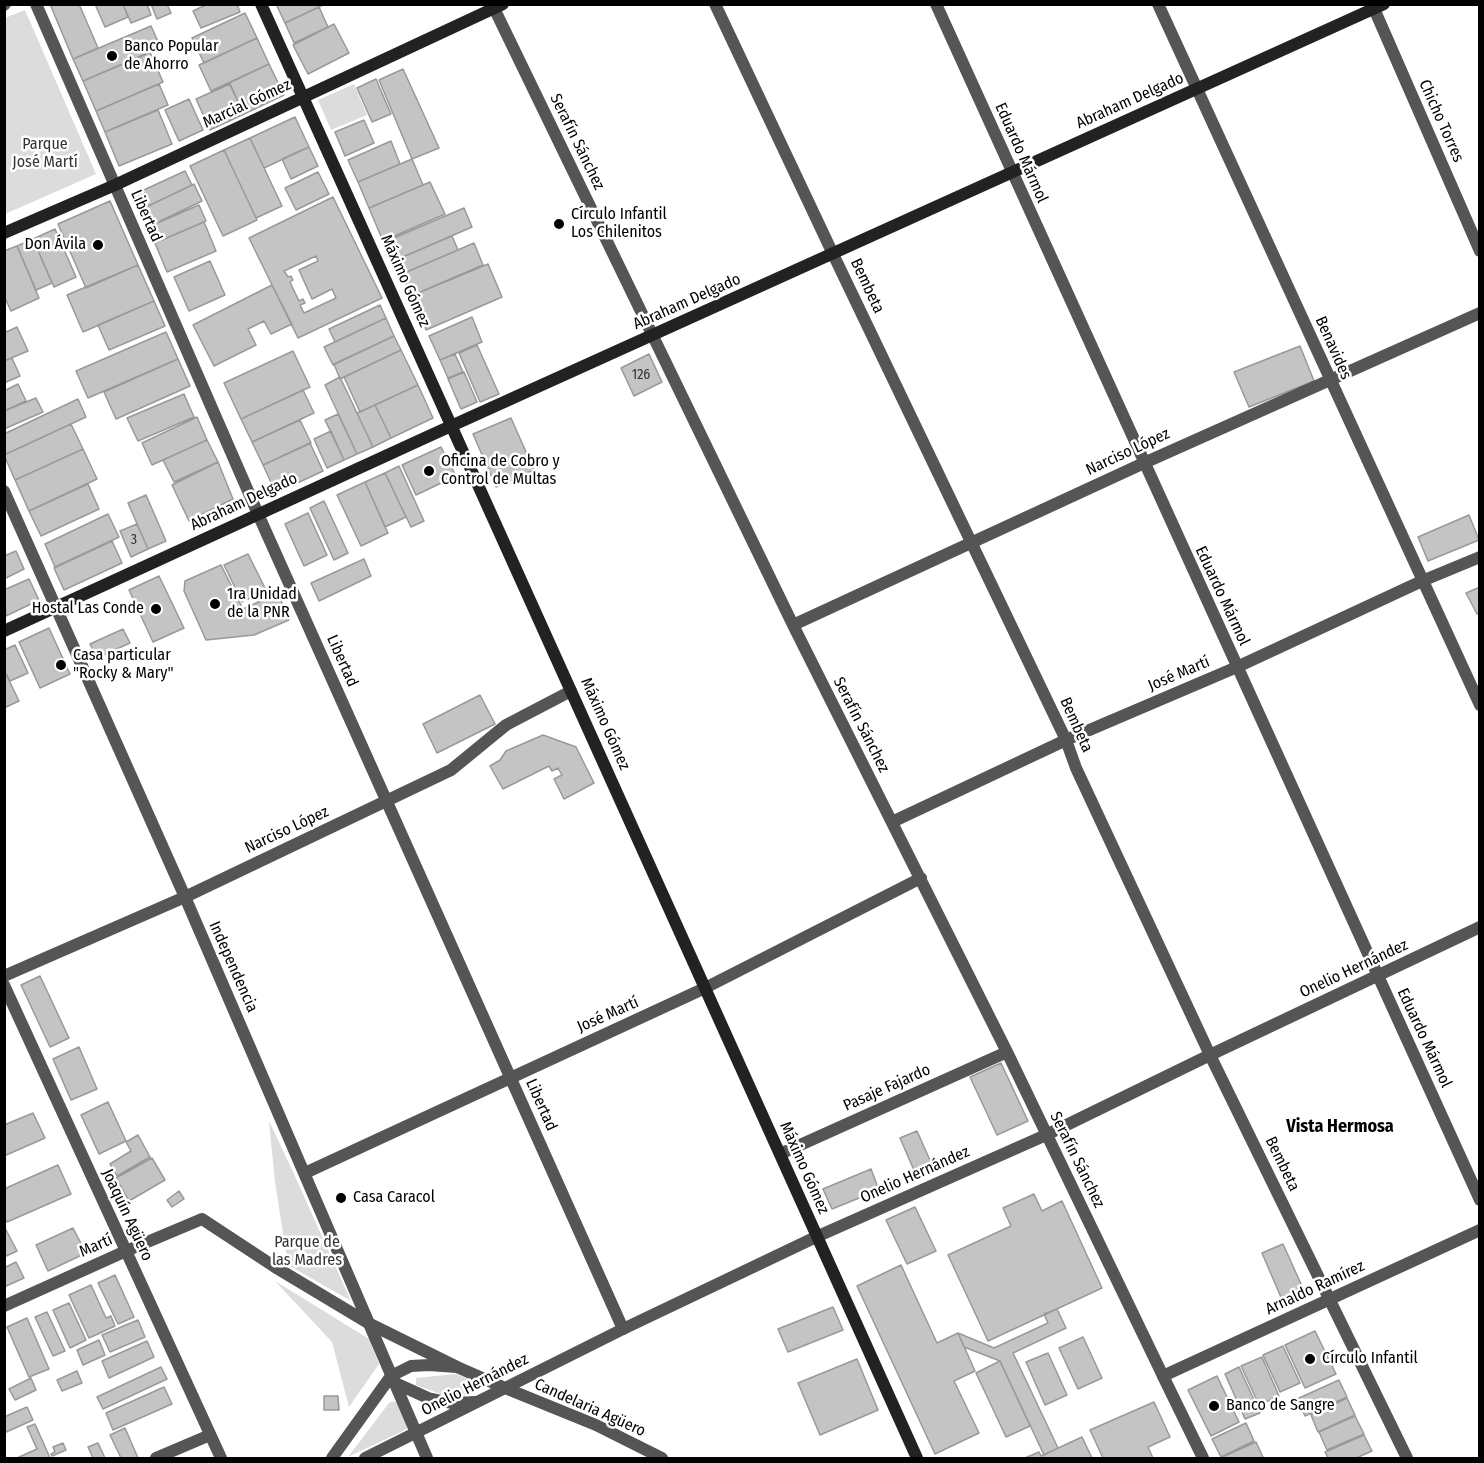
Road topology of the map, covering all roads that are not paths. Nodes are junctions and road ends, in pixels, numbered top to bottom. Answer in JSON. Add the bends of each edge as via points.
{"nodes":[{"id":1,"x":36,"y":4,"type":"edge"},
{"id":2,"x":261,"y":4,"type":"edge"},
{"id":3,"x":715,"y":4,"type":"edge"},
{"id":4,"x":936,"y":4,"type":"edge"},
{"id":5,"x":1158,"y":4,"type":"edge"},
{"id":6,"x":496,"y":6,"type":"edge"},
{"id":7,"x":1377,"y":6,"type":"edge"},
{"id":8,"x":1198,"y":90,"type":"junction"},
{"id":9,"x":302,"y":96,"type":"junction"},
{"id":10,"x":1011,"y":172,"type":"junction"},
{"id":11,"x":115,"y":185,"type":"junction"},
{"id":12,"x":4,"y":233,"type":"edge"},
{"id":13,"x":1479,"y":251,"type":"edge"},
{"id":14,"x":833,"y":254,"type":"junction"},
{"id":15,"x":1479,"y":313,"type":"edge"},
{"id":16,"x":653,"y":335,"type":"junction"},
{"id":17,"x":1329,"y":380,"type":"junction"},
{"id":18,"x":452,"y":426,"type":"junction"},
{"id":19,"x":1143,"y":463,"type":"junction"},
{"id":20,"x":4,"y":491,"type":"edge"},
{"id":21,"x":258,"y":514,"type":"junction"},
{"id":22,"x":971,"y":544,"type":"junction"},
{"id":23,"x":1479,"y":557,"type":"edge"},
{"id":24,"x":1422,"y":581,"type":"junction"},
{"id":25,"x":55,"y":608,"type":"junction"},
{"id":26,"x":793,"y":625,"type":"junction"},
{"id":27,"x":4,"y":631,"type":"edge"},
{"id":28,"x":1237,"y":668,"type":"junction"},
{"id":29,"x":571,"y":691,"type":"junction"},
{"id":30,"x":1479,"y":705,"type":"edge"},
{"id":31,"x":1066,"y":740,"type":"junction"},
{"id":32,"x":387,"y":801,"type":"junction"},
{"id":33,"x":892,"y":822,"type":"junction"},
{"id":34,"x":921,"y":878,"type":"junction"},
{"id":35,"x":185,"y":897,"type":"junction"},
{"id":36,"x":1479,"y":927,"type":"edge"},
{"id":37,"x":4,"y":976,"type":"edge"},
{"id":38,"x":1377,"y":976,"type":"junction"},
{"id":39,"x":4,"y":985,"type":"edge"},
{"id":40,"x":705,"y":988,"type":"junction"},
{"id":41,"x":1007,"y":1052,"type":"junction"},
{"id":42,"x":1210,"y":1055,"type":"junction"},
{"id":43,"x":510,"y":1077,"type":"junction"},
{"id":44,"x":1046,"y":1135,"type":"junction"},
{"id":45,"x":780,"y":1154,"type":"junction"},
{"id":46,"x":305,"y":1173,"type":"junction"},
{"id":47,"x":1479,"y":1200,"type":"edge"},
{"id":48,"x":1479,"y":1230,"type":"edge"},
{"id":49,"x":816,"y":1237,"type":"junction"},
{"id":50,"x":126,"y":1251,"type":"junction"},
{"id":51,"x":1329,"y":1300,"type":"junction"},
{"id":52,"x":4,"y":1306,"type":"edge"},
{"id":53,"x":370,"y":1324,"type":"junction"},
{"id":54,"x":623,"y":1329,"type":"junction"},
{"id":55,"x":457,"y":1367,"type":"junction"},
{"id":56,"x":1163,"y":1376,"type":"junction"},
{"id":57,"x":392,"y":1379,"type":"junction"},
{"id":58,"x":505,"y":1388,"type":"junction"},
{"id":59,"x":478,"y":1402,"type":"junction"},
{"id":60,"x":417,"y":1434,"type":"junction"},
{"id":61,"x":210,"y":1435,"type":"junction"},
{"id":62,"x":156,"y":1458,"type":"edge"},
{"id":63,"x":221,"y":1458,"type":"edge"},
{"id":64,"x":332,"y":1458,"type":"edge"},
{"id":65,"x":365,"y":1458,"type":"edge"},
{"id":66,"x":428,"y":1458,"type":"edge"},
{"id":67,"x":662,"y":1458,"type":"edge"},
{"id":68,"x":917,"y":1458,"type":"edge"},
{"id":69,"x":1203,"y":1458,"type":"edge"},
{"id":70,"x":1407,"y":1458,"type":"edge"}],
"edges":[{"from":1,"to":11,"type":"street","name":"Libertad"},
{"from":2,"to":9,"type":"main road","name":"Máximo Gómez"},
{"from":3,"to":14,"type":"street","name":"Bembeta"},
{"from":4,"to":10,"type":"street","name":"Eduardo Mármol"},
{"from":5,"to":8,"type":"street","name":"Benavides"},
{"from":6,"to":9,"type":"main road","name":"Marcial Gómez"},
{"from":6,"to":16,"type":"street","name":"Serafín Sánchez"},
{"from":7,"to":8,"type":"main road","name":"Abraham Delgado"},
{"from":7,"to":13,"type":"street","name":"Chicho Torres"},
{"from":8,"to":10,"type":"main road","name":"Abraham Delgado"},
{"from":8,"to":17,"type":"street","name":"Benavides"},
{"from":9,"to":11,"type":"main road","name":"Marcial Gómez"},
{"from":9,"to":18,"type":"main road","name":"Máximo Gómez"},
{"from":10,"to":14,"type":"main road","name":"Abraham Delgado"},
{"from":10,"to":19,"type":"street","name":"Eduardo Mármol"},
{"from":11,"to":12,"type":"main road","name":"Marcial Gómez"},
{"from":11,"to":21,"type":"street","name":"Libertad"},
{"from":14,"to":16,"type":"main road","name":"Abraham Delgado"},
{"from":14,"to":22,"type":"street","name":"Bembeta"},
{"from":15,"to":17,"type":"street","name":"Narciso López"},
{"from":16,"to":18,"type":"main road","name":"Abraham Delgado"},
{"from":16,"to":26,"type":"street","name":"Serafín Sánchez"},
{"from":17,"to":19,"type":"street","name":"Narciso López"},
{"from":17,"to":24,"type":"street","name":"Benavides"},
{"from":18,"to":21,"type":"main road","name":"Abraham Delgado"},
{"from":18,"to":29,"type":"main road","name":"Máximo Gómez"},
{"from":19,"to":22,"type":"street","name":"Narciso López"},
{"from":19,"to":28,"type":"street","name":"Eduardo Mármol"},
{"from":20,"to":25,"type":"street","name":"Independencia"},
{"from":21,"to":25,"type":"main road","name":"Abraham Delgado"},
{"from":21,"to":32,"type":"street","name":"Libertad"},
{"from":22,"to":26,"type":"street","name":"Narciso López"},
{"from":22,"to":31,"type":"street","name":"Bembeta"},
{"from":23,"to":24,"type":"street","name":"José Martí"},
{"from":24,"to":28,"type":"street","name":"José Martí"},
{"from":24,"to":30,"type":"street","name":"Benavides"},
{"from":25,"to":27,"type":"main road","name":"Abraham Delgado"},
{"from":25,"to":35,"type":"street","name":"Independencia"},
{"from":26,"to":33,"type":"street","name":"Serafín Sánchez"},
{"from":28,"to":31,"type":"street","name":"José Martí"},
{"from":28,"to":38,"type":"street","name":"Eduardo Mármol"},
{"from":29,"to":32,"type":"street","name":"Narciso López","via":[[506,724],[451,770]]},
{"from":29,"to":40,"type":"main road","name":"Máximo Gómez"},
{"from":31,"to":33,"type":"street","name":"José Martí"},
{"from":31,"to":42,"type":"street","name":"Bembeta"},
{"from":32,"to":35,"type":"street","name":"Narciso López"},
{"from":32,"to":43,"type":"street","name":"Libertad"},
{"from":33,"to":34,"type":"street","name":"Serafín Sánchez"},
{"from":34,"to":40,"type":"street","name":"José Martí"},
{"from":34,"to":41,"type":"street","name":"Serafín Sánchez"},
{"from":35,"to":37,"type":"street","name":"Narciso López"},
{"from":35,"to":46,"type":"street","name":"Independencia"},
{"from":36,"to":38,"type":"street","name":"Onelio Hernández"},
{"from":38,"to":42,"type":"street","name":"Onelio Hernández"},
{"from":38,"to":47,"type":"street","name":"Eduardo Mármol"},
{"from":39,"to":50,"type":"street","name":"Joaquín Agüero"},
{"from":40,"to":43,"type":"street","name":"José Martí"},
{"from":40,"to":45,"type":"main road","name":"Máximo Gómez"},
{"from":41,"to":44,"type":"street","name":"Serafín Sánchez"},
{"from":41,"to":45,"type":"street","name":"Pasaje Fajardo"},
{"from":42,"to":44,"type":"street","name":"Onelio Hernández"},
{"from":42,"to":51,"type":"street","name":"Bembeta"},
{"from":43,"to":46,"type":"street","name":"José Martí"},
{"from":43,"to":54,"type":"street","name":"Libertad"},
{"from":44,"to":49,"type":"street","name":"Onelio Hernández"},
{"from":44,"to":56,"type":"street","name":"Serafín Sánchez"},
{"from":45,"to":49,"type":"main road","name":"Máximo Gómez"},
{"from":46,"to":53,"type":"street","name":"Independencia"},
{"from":48,"to":51,"type":"street","name":"Arnaldo Ramírez"},
{"from":49,"to":54,"type":"street","name":"Onelio Hernández"},
{"from":49,"to":68,"type":"main road","name":"Máximo Gómez"},
{"from":50,"to":52,"type":"street","name":"Martí"},
{"from":50,"to":53,"type":"street","name":"Martí","via":[[202,1219]]},
{"from":50,"to":61,"type":"street","name":"Joaquín Agüero"},
{"from":51,"to":56,"type":"street","name":"Arnaldo Ramírez"},
{"from":51,"to":70,"type":"street","name":"Bembeta"},
{"from":53,"to":55,"type":"street","name":"Candelaria Agüero"},
{"from":53,"to":57,"type":"street","name":"Independencia"},
{"from":54,"to":58,"type":"street","name":"Onelio Hernández"},
{"from":55,"to":57,"type":"street","via":[[411,1366]]},
{"from":55,"to":58,"type":"street","name":"Candelaria Agüero"},
{"from":56,"to":69,"type":"street","name":"Serafín Sánchez"},
{"from":57,"to":59,"type":"street","via":[[428,1398],[451,1403]]},
{"from":57,"to":60,"type":"street","name":"Independencia"},
{"from":57,"to":64,"type":"street"},
{"from":58,"to":59,"type":"street","name":"Onelio Hernández"},
{"from":58,"to":67,"type":"street","name":"Candelaria Agüero","via":[[596,1425]]},
{"from":59,"to":60,"type":"street","name":"Onelio Hernández"},
{"from":60,"to":65,"type":"street","name":"Onelio Hernández"},
{"from":60,"to":66,"type":"street","name":"Independencia"},
{"from":61,"to":62,"type":"street"},
{"from":61,"to":63,"type":"street","name":"Joaquín Agüero"}]}
